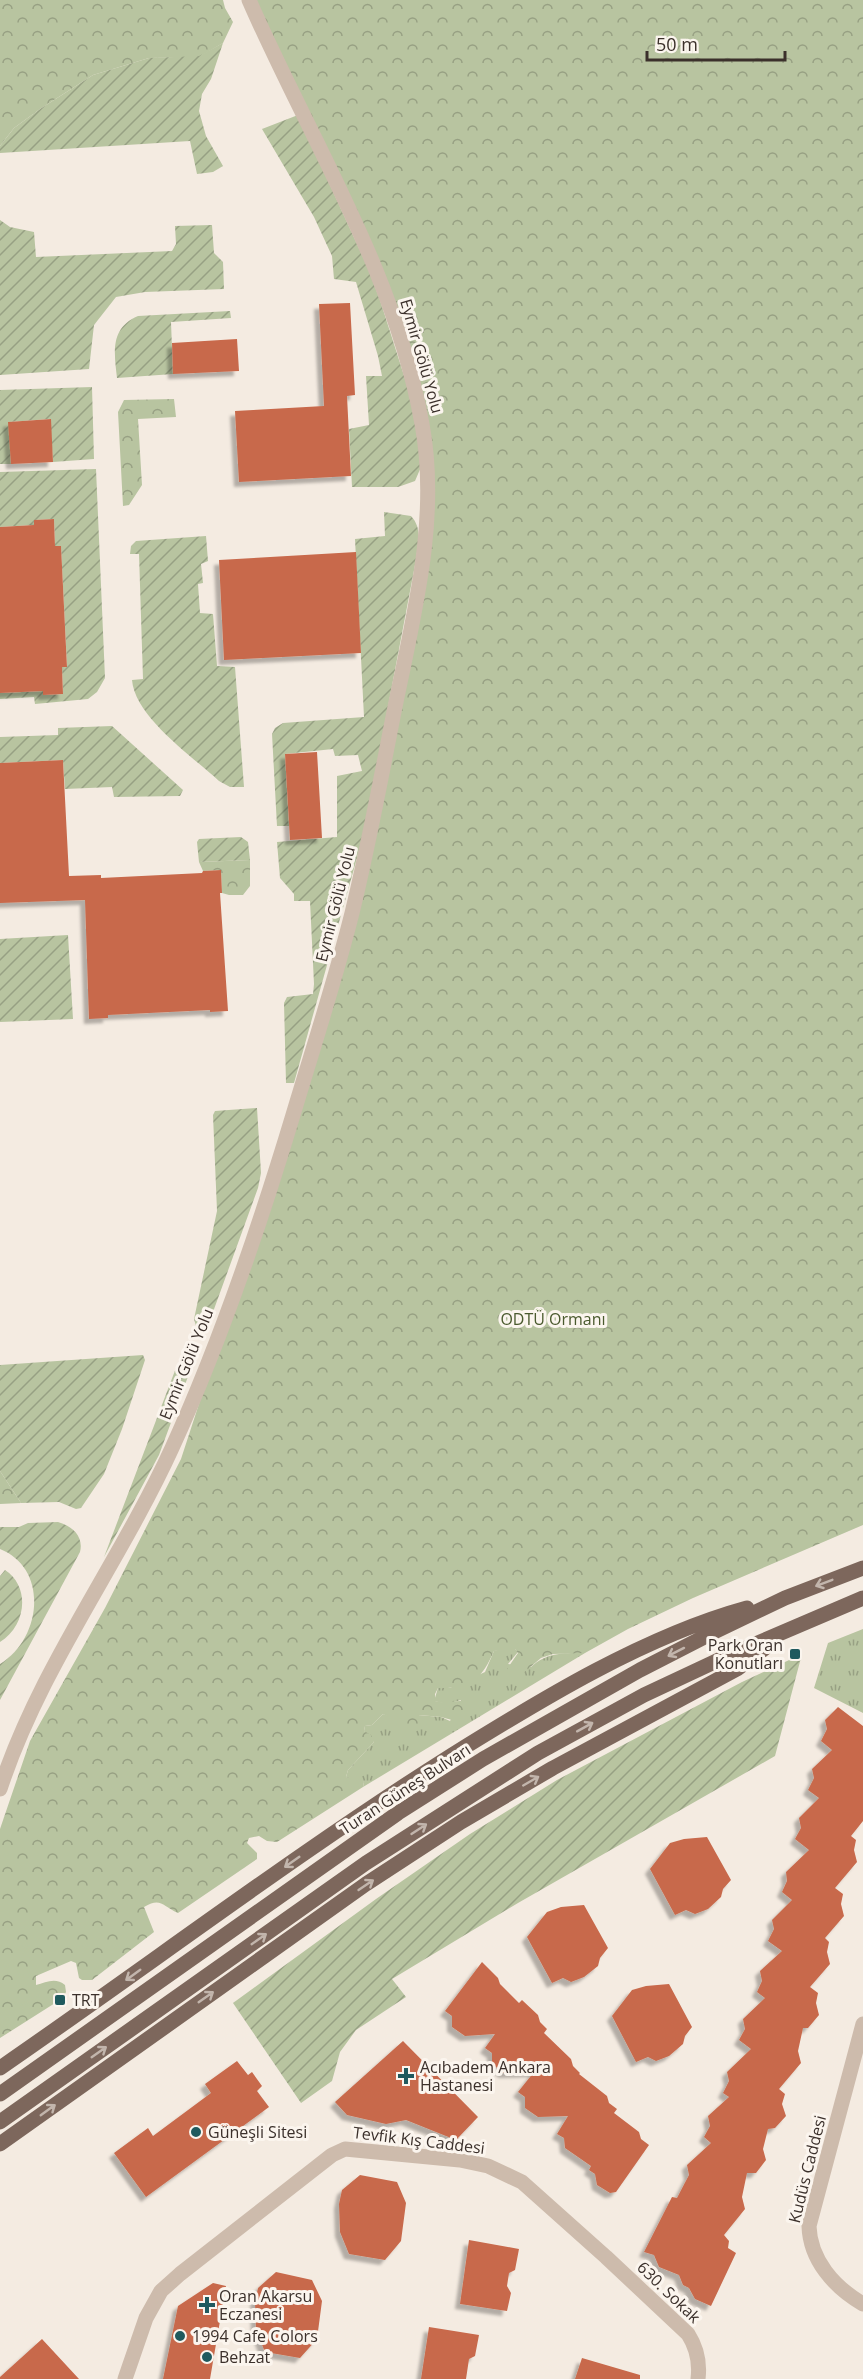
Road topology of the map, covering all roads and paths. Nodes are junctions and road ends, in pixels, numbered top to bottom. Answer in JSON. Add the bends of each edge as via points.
{"nodes":[{"id":1,"x":249,"y":0,"type":"edge"},
{"id":2,"x":863,"y":1568,"type":"edge"},
{"id":3,"x":785,"y":1598,"type":"junction"},
{"id":4,"x":863,"y":1598,"type":"edge"},
{"id":5,"x":792,"y":1628,"type":"junction"},
{"id":6,"x":0,"y":1789,"type":"edge"},
{"id":7,"x":863,"y":2024,"type":"edge"},
{"id":8,"x":0,"y":2068,"type":"edge"},
{"id":9,"x":0,"y":2094,"type":"edge"},
{"id":10,"x":0,"y":2122,"type":"edge"},
{"id":11,"x":0,"y":2144,"type":"edge"},
{"id":12,"x":606,"y":2257,"type":"joint"},
{"id":13,"x":863,"y":2304,"type":"edge"},
{"id":14,"x":125,"y":2379,"type":"edge"},
{"id":15,"x":698,"y":2379,"type":"edge"}],
"edges":[{"from":1,"to":6,"type":"street","name":"Eymir Gölü Yolu","via":[[356,223],[400,334],[424,430],[428,466],[426,541],[373,827],[351,919],[262,1216],[172,1449],[48,1674],[25,1721]]},
{"from":2,"to":3,"type":"main road","name":"Turan Güneş Bulvarı","one_way":true},
{"from":3,"to":8,"type":"main road","one_way":true,"via":[[721,1615],[659,1640],[531,1707],[381,1800]]},
{"from":3,"to":9,"type":"main road","name":"Turan Güneş Bulvarı","one_way":true,"via":[[640,1670],[464,1771],[372,1831]]},
{"from":4,"to":5,"type":"main road"},
{"from":10,"to":5,"type":"main road","one_way":true,"via":[[366,1863],[538,1753],[644,1695]]},
{"from":11,"to":5,"type":"main road","one_way":true,"via":[[366,1884],[461,1822],[737,1669]]},
{"from":7,"to":13,"type":"street","name":"Kudüs Caddesi","via":[[809,2226],[815,2256],[824,2269],[835,2283]]},
{"from":12,"to":14,"type":"street","name":"Tevfik Kış Caddesi","via":[[522,2182],[488,2166],[345,2149],[161,2291],[146,2318]]},
{"from":12,"to":15,"type":"street","name":"630. Sokak","via":[[688,2334],[698,2359]]}]}
